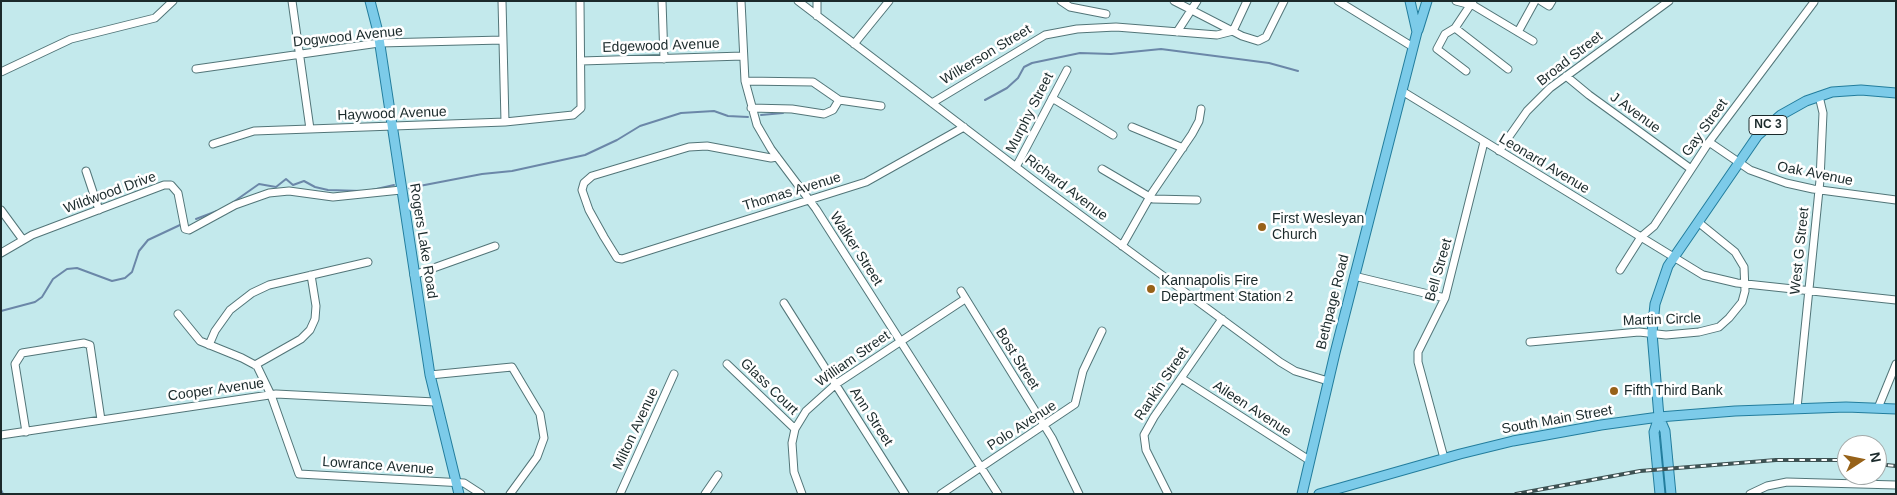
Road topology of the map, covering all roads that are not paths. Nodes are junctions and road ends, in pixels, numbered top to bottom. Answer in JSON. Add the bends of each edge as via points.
{"nodes":[{"id":1,"x":174,"y":1,"type":"edge"},
{"id":2,"x":292,"y":1,"type":"edge"},
{"id":3,"x":370,"y":1,"type":"edge"},
{"id":4,"x":502,"y":1,"type":"edge"},
{"id":5,"x":580,"y":1,"type":"edge"},
{"id":6,"x":662,"y":1,"type":"edge"},
{"id":7,"x":741,"y":1,"type":"edge"},
{"id":8,"x":798,"y":1,"type":"edge"},
{"id":9,"x":817,"y":1,"type":"edge"},
{"id":10,"x":889,"y":1,"type":"edge"},
{"id":11,"x":1061,"y":1,"type":"edge"},
{"id":12,"x":1174,"y":1,"type":"edge"},
{"id":13,"x":1197,"y":1,"type":"edge"},
{"id":14,"x":1247,"y":1,"type":"edge"},
{"id":15,"x":1284,"y":1,"type":"edge"},
{"id":16,"x":1338,"y":1,"type":"edge"},
{"id":17,"x":1410,"y":1,"type":"edge"},
{"id":18,"x":1427,"y":1,"type":"edge"},
{"id":19,"x":1456,"y":1,"type":"edge"},
{"id":20,"x":1535,"y":1,"type":"edge"},
{"id":21,"x":1541,"y":1,"type":"edge"},
{"id":22,"x":1552,"y":1,"type":"edge"},
{"id":23,"x":1669,"y":1,"type":"edge"},
{"id":24,"x":1470,"y":2,"type":"edge"},
{"id":25,"x":1814,"y":2,"type":"edge"},
{"id":26,"x":1192,"y":10,"type":"junction"},
{"id":27,"x":1106,"y":14,"type":"dead end"},
{"id":28,"x":817,"y":16,"type":"junction"},
{"id":29,"x":1455,"y":28,"type":"junction"},
{"id":30,"x":1233,"y":31,"type":"junction"},
{"id":31,"x":1177,"y":32,"type":"junction"},
{"id":32,"x":1417,"y":32,"type":"junction"},
{"id":33,"x":1518,"y":32,"type":"junction"},
{"id":34,"x":503,"y":40,"type":"junction"},
{"id":35,"x":1533,"y":41,"type":"dead end"},
{"id":36,"x":379,"y":43,"type":"junction"},
{"id":37,"x":854,"y":44,"type":"junction"},
{"id":38,"x":1413,"y":46,"type":"junction"},
{"id":39,"x":300,"y":54,"type":"junction"},
{"id":40,"x":743,"y":56,"type":"junction"},
{"id":41,"x":664,"y":59,"type":"junction"},
{"id":42,"x":581,"y":60,"type":"junction"},
{"id":43,"x":196,"y":69,"type":"dead end"},
{"id":44,"x":1508,"y":69,"type":"dead end"},
{"id":45,"x":1067,"y":70,"type":"dead end"},
{"id":46,"x":1466,"y":71,"type":"dead end"},
{"id":47,"x":1,"y":72,"type":"edge"},
{"id":48,"x":1566,"y":76,"type":"junction"},
{"id":49,"x":745,"y":81,"type":"junction"},
{"id":50,"x":1402,"y":91,"type":"junction"},
{"id":51,"x":1896,"y":93,"type":"edge"},
{"id":52,"x":1819,"y":96,"type":"junction"},
{"id":53,"x":1052,"y":98,"type":"junction"},
{"id":54,"x":839,"y":100,"type":"junction"},
{"id":55,"x":932,"y":102,"type":"junction"},
{"id":56,"x":881,"y":106,"type":"dead end"},
{"id":57,"x":751,"y":108,"type":"junction"},
{"id":58,"x":1201,"y":109,"type":"dead end"},
{"id":59,"x":505,"y":122,"type":"junction"},
{"id":60,"x":392,"y":126,"type":"junction"},
{"id":61,"x":964,"y":127,"type":"junction"},
{"id":62,"x":1132,"y":127,"type":"dead end"},
{"id":63,"x":310,"y":129,"type":"junction"},
{"id":64,"x":1113,"y":135,"type":"dead end"},
{"id":65,"x":1484,"y":142,"type":"junction"},
{"id":66,"x":1709,"y":142,"type":"junction"},
{"id":67,"x":213,"y":144,"type":"dead end"},
{"id":68,"x":1182,"y":148,"type":"junction"},
{"id":69,"x":1499,"y":151,"type":"junction"},
{"id":70,"x":777,"y":157,"type":"junction"},
{"id":71,"x":1739,"y":163,"type":"junction"},
{"id":72,"x":1016,"y":167,"type":"junction"},
{"id":73,"x":1102,"y":169,"type":"dead end"},
{"id":74,"x":1690,"y":169,"type":"junction"},
{"id":75,"x":86,"y":171,"type":"dead end"},
{"id":76,"x":401,"y":190,"type":"junction"},
{"id":77,"x":1819,"y":190,"type":"junction"},
{"id":78,"x":1149,"y":198,"type":"junction"},
{"id":79,"x":809,"y":200,"type":"junction"},
{"id":80,"x":1197,"y":200,"type":"dead end"},
{"id":81,"x":1896,"y":200,"type":"edge"},
{"id":82,"x":1,"y":210,"type":"edge"},
{"id":83,"x":99,"y":210,"type":"junction"},
{"id":84,"x":1698,"y":222,"type":"junction"},
{"id":85,"x":1641,"y":237,"type":"junction"},
{"id":86,"x":23,"y":240,"type":"junction"},
{"id":87,"x":495,"y":246,"type":"dead end"},
{"id":88,"x":1122,"y":246,"type":"junction"},
{"id":89,"x":1,"y":253,"type":"edge"},
{"id":90,"x":1674,"y":257,"type":"junction"},
{"id":91,"x":368,"y":262,"type":"dead end"},
{"id":92,"x":1620,"y":270,"type":"dead end"},
{"id":93,"x":311,"y":275,"type":"junction"},
{"id":94,"x":414,"y":275,"type":"junction"},
{"id":95,"x":1354,"y":276,"type":"junction"},
{"id":96,"x":1746,"y":284,"type":"junction"},
{"id":97,"x":960,"y":291,"type":"dead end"},
{"id":98,"x":1808,"y":291,"type":"junction"},
{"id":99,"x":1445,"y":298,"type":"junction"},
{"id":100,"x":965,"y":299,"type":"junction"},
{"id":101,"x":1896,"y":300,"type":"edge"},
{"id":102,"x":784,"y":303,"type":"dead end"},
{"id":103,"x":178,"y":314,"type":"dead end"},
{"id":104,"x":1222,"y":319,"type":"junction"},
{"id":105,"x":1102,"y":331,"type":"dead end"},
{"id":106,"x":1652,"y":333,"type":"junction"},
{"id":107,"x":901,"y":341,"type":"junction"},
{"id":108,"x":1530,"y":342,"type":"dead end"},
{"id":109,"x":209,"y":345,"type":"junction"},
{"id":110,"x":727,"y":364,"type":"dead end"},
{"id":111,"x":1896,"y":364,"type":"edge"},
{"id":112,"x":255,"y":365,"type":"junction"},
{"id":113,"x":674,"y":374,"type":"dead end"},
{"id":114,"x":430,"y":375,"type":"junction"},
{"id":115,"x":1181,"y":378,"type":"junction"},
{"id":116,"x":1893,"y":378,"type":"edge"},
{"id":117,"x":1328,"y":380,"type":"junction"},
{"id":118,"x":836,"y":384,"type":"junction"},
{"id":119,"x":271,"y":395,"type":"junction"},
{"id":120,"x":435,"y":402,"type":"junction"},
{"id":121,"x":1797,"y":408,"type":"junction"},
{"id":122,"x":1878,"y":408,"type":"junction"},
{"id":123,"x":1896,"y":409,"type":"edge"},
{"id":124,"x":1659,"y":417,"type":"junction"},
{"id":125,"x":101,"y":420,"type":"junction"},
{"id":126,"x":1044,"y":426,"type":"junction"},
{"id":127,"x":795,"y":429,"type":"junction"},
{"id":128,"x":26,"y":432,"type":"junction"},
{"id":129,"x":1,"y":435,"type":"edge"},
{"id":130,"x":1444,"y":458,"type":"junction"},
{"id":131,"x":1309,"y":460,"type":"junction"},
{"id":132,"x":981,"y":467,"type":"junction"},
{"id":133,"x":718,"y":475,"type":"dead end"},
{"id":134,"x":456,"y":483,"type":"junction"},
{"id":135,"x":1896,"y":485,"type":"edge"},
{"id":136,"x":1079,"y":493,"type":"edge"},
{"id":137,"x":459,"y":494,"type":"edge"},
{"id":138,"x":481,"y":494,"type":"edge"},
{"id":139,"x":510,"y":494,"type":"edge"},
{"id":140,"x":620,"y":494,"type":"edge"},
{"id":141,"x":705,"y":494,"type":"edge"},
{"id":142,"x":802,"y":494,"type":"edge"},
{"id":143,"x":905,"y":494,"type":"edge"},
{"id":144,"x":941,"y":494,"type":"edge"},
{"id":145,"x":998,"y":494,"type":"edge"},
{"id":146,"x":1168,"y":494,"type":"edge"},
{"id":147,"x":1302,"y":494,"type":"edge"},
{"id":148,"x":1319,"y":494,"type":"edge"},
{"id":149,"x":1660,"y":494,"type":"edge"},
{"id":150,"x":1671,"y":494,"type":"edge"},
{"id":151,"x":1750,"y":494,"type":"edge"}],
"edges":[{"from":1,"to":47,"type":"street","via":[[155,18],[71,39]]},
{"from":2,"to":39,"type":"street"},
{"from":3,"to":36,"type":"main road","name":"Rogers Lake Road"},
{"from":4,"to":34,"type":"street"},
{"from":5,"to":42,"type":"street"},
{"from":6,"to":41,"type":"street"},
{"from":7,"to":40,"type":"street","name":"Walker Street"},
{"from":8,"to":28,"type":"street","name":"Richard Avenue"},
{"from":9,"to":28,"type":"street"},
{"from":10,"to":37,"type":"street"},
{"from":11,"to":27,"type":"street","via":[[1070,7]]},
{"from":12,"to":26,"type":"street"},
{"from":13,"to":26,"type":"street"},
{"from":14,"to":30,"type":"street"},
{"from":15,"to":30,"type":"street","via":[[1262,40],[1253,41]]},
{"from":16,"to":38,"type":"street"},
{"from":17,"to":32,"type":"main road","name":"Bethpage Road"},
{"from":18,"to":32,"type":"main road"},
{"from":19,"to":24,"type":"street"},
{"from":20,"to":33,"type":"street"},
{"from":21,"to":22,"type":"street","via":[[1548,6]]},
{"from":23,"to":48,"type":"street","name":"Broad Street"},
{"from":24,"to":29,"type":"street"},
{"from":24,"to":33,"type":"street"},
{"from":25,"to":66,"type":"street","name":"Gay Street"},
{"from":26,"to":30,"type":"street"},
{"from":26,"to":31,"type":"street"},
{"from":28,"to":37,"type":"street","name":"Richard Avenue"},
{"from":29,"to":44,"type":"street"},
{"from":29,"to":46,"type":"street","via":[[1445,34],[1437,49]]},
{"from":30,"to":31,"type":"street","name":"Wilkerson Street","via":[[1217,36]]},
{"from":31,"to":55,"type":"street","name":"Wilkerson Street","via":[[1116,27],[1045,35]]},
{"from":32,"to":38,"type":"main road","name":"Bethpage Road"},
{"from":33,"to":35,"type":"street"},
{"from":34,"to":36,"type":"street","name":"Dogwood Avenue"},
{"from":34,"to":59,"type":"street"},
{"from":36,"to":39,"type":"street","name":"Dogwood Avenue"},
{"from":36,"to":60,"type":"main road","name":"Rogers Lake Road"},
{"from":37,"to":55,"type":"street","name":"Richard Avenue"},
{"from":38,"to":50,"type":"main road","name":"Bethpage Road"},
{"from":39,"to":43,"type":"street","name":"Dogwood Avenue"},
{"from":39,"to":63,"type":"street"},
{"from":40,"to":41,"type":"street","name":"Edgewood Avenue"},
{"from":40,"to":49,"type":"street","name":"Walker Street"},
{"from":41,"to":42,"type":"street","name":"Edgewood Avenue"},
{"from":42,"to":59,"type":"street","name":"Haywood Avenue","via":[[581,108],[573,115]]},
{"from":45,"to":53,"type":"street","name":"Murphy Street"},
{"from":48,"to":69,"type":"street","name":"Broad Street","via":[[1527,111]]},
{"from":48,"to":74,"type":"street","name":"J Avenue"},
{"from":49,"to":54,"type":"street","via":[[813,82]]},
{"from":49,"to":57,"type":"street","name":"Walker Street"},
{"from":50,"to":65,"type":"street","name":"Leonard Avenue"},
{"from":50,"to":95,"type":"main road","name":"Bethpage Road"},
{"from":51,"to":52,"type":"main road","number":"NC 3","via":[[1846,90]]},
{"from":52,"to":71,"type":"main road","number":"NC 3","via":[[1770,123]]},
{"from":52,"to":77,"type":"street","name":"West G Street","via":[[1823,113]]},
{"from":53,"to":64,"type":"street"},
{"from":53,"to":72,"type":"street","name":"Murphy Street"},
{"from":54,"to":56,"type":"street"},
{"from":54,"to":57,"type":"street","via":[[833,110],[824,114],[792,108]]},
{"from":55,"to":61,"type":"street","name":"Richard Avenue"},
{"from":57,"to":70,"type":"street","name":"Walker Street","via":[[757,125]]},
{"from":58,"to":68,"type":"street","via":[[1199,121]]},
{"from":59,"to":60,"type":"street","name":"Haywood Avenue"},
{"from":60,"to":63,"type":"street","name":"Haywood Avenue"},
{"from":60,"to":76,"type":"main road","name":"Rogers Lake Road"},
{"from":61,"to":72,"type":"street","name":"Richard Avenue"},
{"from":61,"to":79,"type":"street","name":"Thomas Avenue","via":[[880,176]]},
{"from":62,"to":68,"type":"street"},
{"from":63,"to":67,"type":"street","name":"Haywood Avenue","via":[[254,131]]},
{"from":65,"to":69,"type":"street","name":"Leonard Avenue"},
{"from":65,"to":99,"type":"street","name":"Bell Street"},
{"from":66,"to":71,"type":"street","name":"Oak Avenue"},
{"from":66,"to":74,"type":"street","name":"Gay Street"},
{"from":68,"to":78,"type":"street"},
{"from":69,"to":85,"type":"street","name":"Leonard Avenue"},
{"from":70,"to":79,"type":"street","name":"Walker Street"},
{"from":70,"to":79,"type":"street","name":"Thomas Avenue","via":[[702,146],[689,148],[600,173],[587,179],[582,190],[617,258],[622,259]]},
{"from":71,"to":77,"type":"street","name":"Oak Avenue","via":[[1773,179]]},
{"from":71,"to":84,"type":"main road","number":"NC 3"},
{"from":72,"to":88,"type":"street","name":"Richard Avenue"},
{"from":73,"to":78,"type":"street"},
{"from":74,"to":85,"type":"street","name":"Gay Street","via":[[1654,226]]},
{"from":75,"to":83,"type":"street"},
{"from":76,"to":83,"type":"street","name":"Wildwood Drive","via":[[333,197],[289,191],[269,193],[235,205],[189,230],[185,230],[178,192],[171,185]]},
{"from":76,"to":94,"type":"main road","name":"Rogers Lake Road"},
{"from":77,"to":81,"type":"street","name":"Oak Avenue"},
{"from":77,"to":98,"type":"street","name":"West G Street"},
{"from":78,"to":80,"type":"street"},
{"from":78,"to":88,"type":"street"},
{"from":79,"to":107,"type":"street","name":"Walker Street"},
{"from":82,"to":86,"type":"street"},
{"from":83,"to":86,"type":"street","name":"Wildwood Drive"},
{"from":84,"to":90,"type":"main road","number":"NC 3"},
{"from":84,"to":96,"type":"street","via":[[1739,256]]},
{"from":85,"to":90,"type":"street","name":"Leonard Avenue"},
{"from":85,"to":92,"type":"street","name":"Gay Street"},
{"from":86,"to":89,"type":"street","name":"Wildwood Drive"},
{"from":87,"to":94,"type":"street"},
{"from":88,"to":104,"type":"street","name":"Richard Avenue"},
{"from":90,"to":96,"type":"street","name":"Leonard Avenue","via":[[1702,275]]},
{"from":90,"to":106,"type":"main road","number":"NC 3","via":[[1654,304]]},
{"from":91,"to":93,"type":"street"},
{"from":93,"to":109,"type":"street","via":[[269,285],[252,293],[230,310]]},
{"from":93,"to":112,"type":"street","via":[[316,319],[310,330]]},
{"from":94,"to":114,"type":"main road","name":"Rogers Lake Road"},
{"from":95,"to":99,"type":"street"},
{"from":95,"to":117,"type":"main road","name":"Bethpage Road"},
{"from":96,"to":98,"type":"street","name":"Leonard Avenue"},
{"from":96,"to":106,"type":"street","name":"Martin Circle","via":[[1737,309],[1719,327],[1666,335]]},
{"from":97,"to":100,"type":"street","name":"Bost Street"},
{"from":98,"to":101,"type":"street","name":"Leonard Avenue"},
{"from":98,"to":121,"type":"street","name":"West G Street"},
{"from":99,"to":130,"type":"street","name":"Bell Street","via":[[1420,346],[1418,357]]},
{"from":100,"to":107,"type":"street","name":"William Street"},
{"from":100,"to":126,"type":"street","name":"Bost Street"},
{"from":102,"to":118,"type":"street","name":"Ann Street"},
{"from":103,"to":109,"type":"street","via":[[190,332]]},
{"from":104,"to":115,"type":"street","name":"Rankin Street"},
{"from":104,"to":117,"type":"street","name":"Richard Avenue","via":[[1280,362]]},
{"from":105,"to":126,"type":"street","name":"Polo Avenue","via":[[1083,371],[1075,404]]},
{"from":106,"to":108,"type":"street","name":"Martin Circle"},
{"from":106,"to":124,"type":"main road","number":"NC 3"},
{"from":107,"to":118,"type":"street","name":"William Street"},
{"from":107,"to":132,"type":"street","name":"Walker Street"},
{"from":109,"to":112,"type":"street"},
{"from":110,"to":127,"type":"street","name":"Glass Court"},
{"from":111,"to":116,"type":"street"},
{"from":112,"to":119,"type":"street"},
{"from":113,"to":140,"type":"street","name":"Milton Avenue"},
{"from":114,"to":120,"type":"main road","name":"Rogers Lake Road"},
{"from":114,"to":139,"type":"street","via":[[512,367],[540,414],[544,438],[537,457]]},
{"from":115,"to":131,"type":"street","name":"Aileen Avenue"},
{"from":115,"to":146,"type":"street","name":"Rankin Street","via":[[1143,439]]},
{"from":116,"to":122,"type":"street"},
{"from":117,"to":131,"type":"main road","name":"Bethpage Road"},
{"from":118,"to":127,"type":"street","name":"William Street","via":[[806,411]]},
{"from":118,"to":143,"type":"street","name":"Ann Street"},
{"from":119,"to":120,"type":"street","name":"Cooper Avenue"},
{"from":119,"to":125,"type":"street","name":"Cooper Avenue"},
{"from":119,"to":134,"type":"street","name":"Lowrance Avenue","via":[[299,474]]},
{"from":120,"to":134,"type":"main road","name":"Rogers Lake Road"},
{"from":121,"to":122,"type":"main road","name":"South Main Street"},
{"from":121,"to":124,"type":"main road","name":"South Main Street"},
{"from":122,"to":123,"type":"main road","name":"South Main Street"},
{"from":124,"to":130,"type":"main road","name":"South Main Street","via":[[1553,433]]},
{"from":124,"to":149,"type":"main road","number":"NC 3","via":[[1654,432]]},
{"from":124,"to":150,"type":"main road","number":"NC 3","via":[[1665,431]]},
{"from":125,"to":128,"type":"street","name":"Cooper Avenue"},
{"from":125,"to":128,"type":"street","via":[[90,346],[84,344],[22,353],[15,364]]},
{"from":126,"to":132,"type":"street","name":"Polo Avenue"},
{"from":126,"to":136,"type":"street","name":"Bost Street"},
{"from":127,"to":142,"type":"street","name":"William Street","via":[[792,456]]},
{"from":128,"to":129,"type":"street","name":"Cooper Avenue"},
{"from":130,"to":148,"type":"main road","name":"South Main Street"},
{"from":131,"to":147,"type":"main road","name":"Bethpage Road"},
{"from":132,"to":144,"type":"street","name":"Polo Avenue"},
{"from":132,"to":145,"type":"street","name":"Walker Street"},
{"from":133,"to":141,"type":"street"},
{"from":134,"to":137,"type":"main road","name":"Rogers Lake Road"},
{"from":134,"to":138,"type":"street","via":[[469,485]]},
{"from":135,"to":151,"type":"street","via":[[1787,482]]}]}
